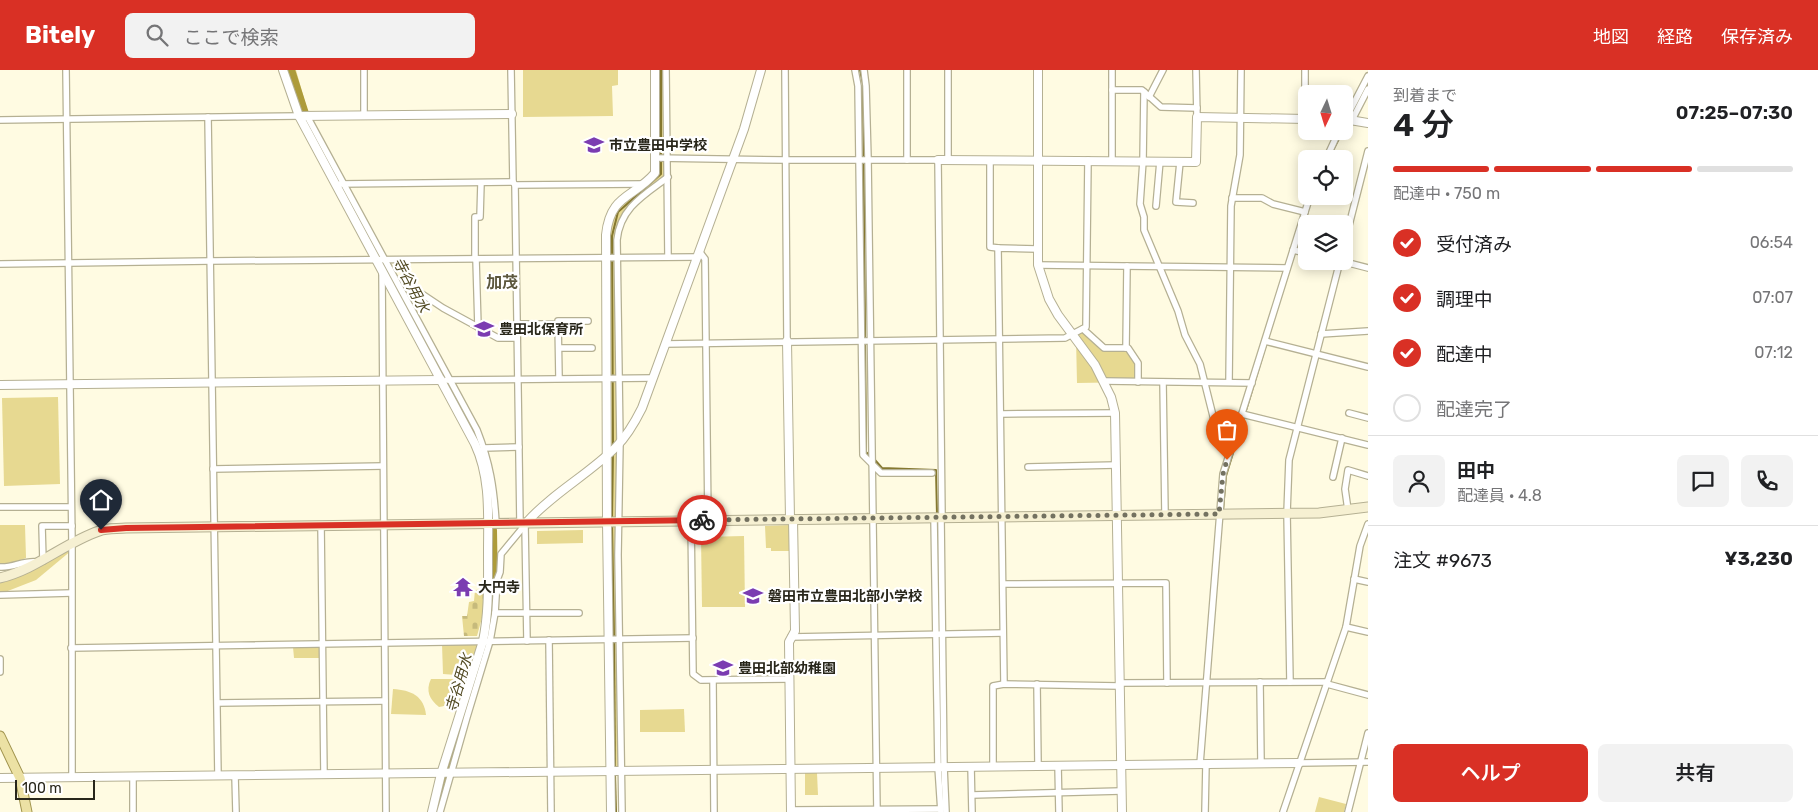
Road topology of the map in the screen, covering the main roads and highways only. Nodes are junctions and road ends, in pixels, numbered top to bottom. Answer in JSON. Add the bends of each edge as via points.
{"nodes":[{"id":1,"x":1368,"y":507,"type":"edge"},
{"id":2,"x":0,"y":578,"type":"edge"},
{"id":3,"x":0,"y":736,"type":"edge"},
{"id":4,"x":27,"y":812,"type":"edge"}],
"edges":[{"from":1,"to":2,"type":"main road","via":[[1319,513],[126,528],[101,530],[29,569]]},
{"from":3,"to":4,"type":"main road","via":[[20,778]]}]}
